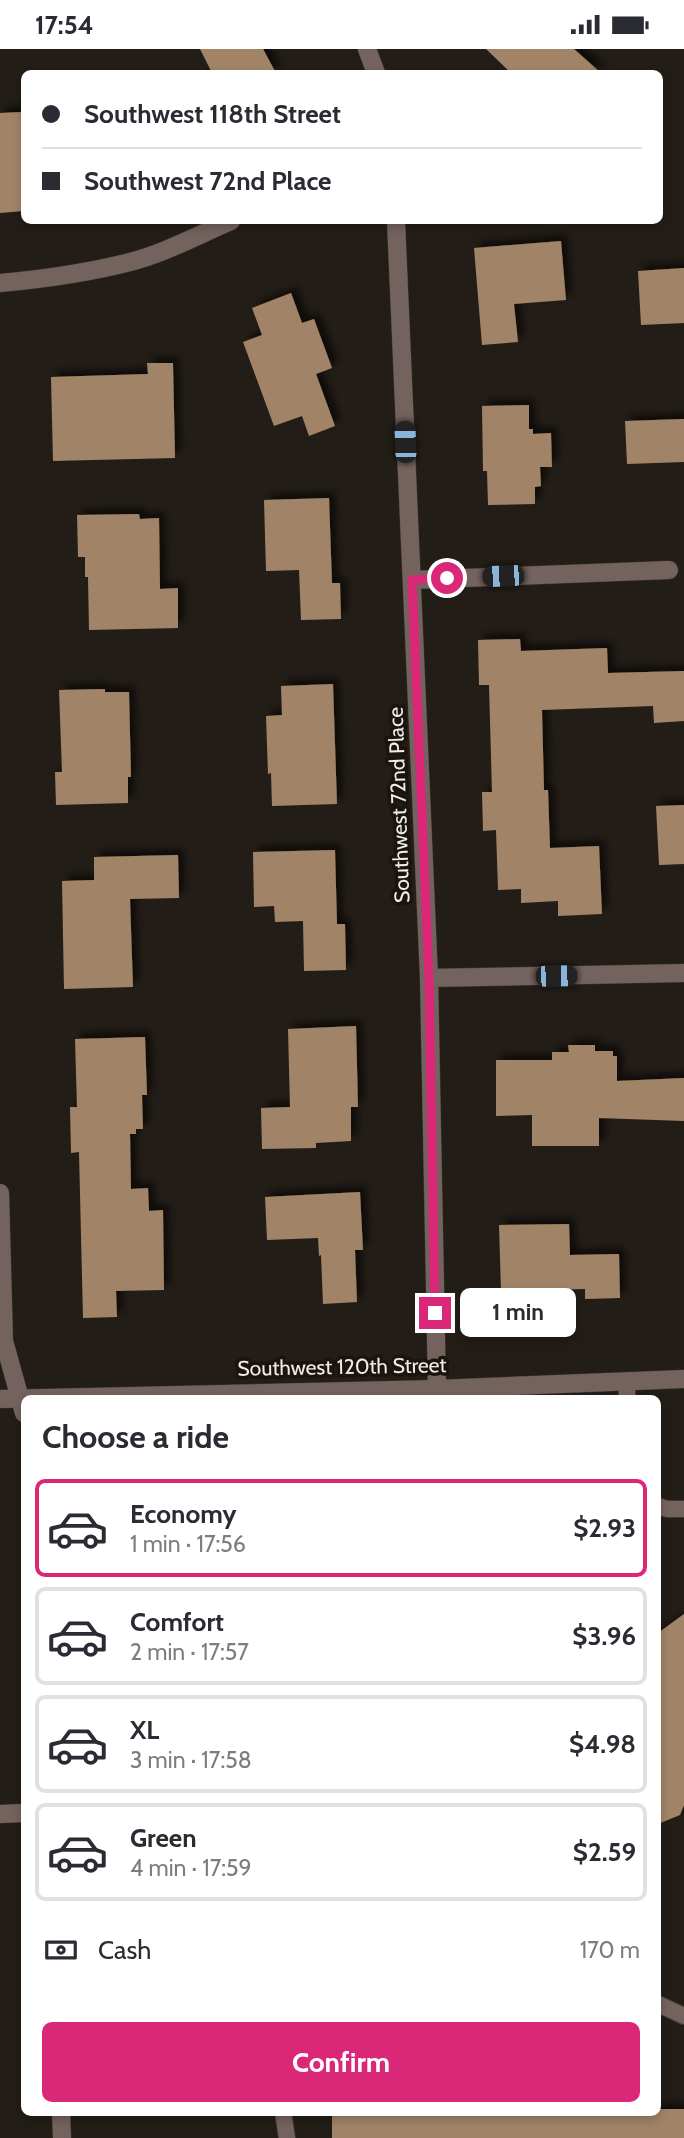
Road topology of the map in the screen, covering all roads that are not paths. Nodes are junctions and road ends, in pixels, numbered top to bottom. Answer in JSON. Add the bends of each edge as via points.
{"nodes":[{"id":1,"x":367,"y":49,"type":"edge"},
{"id":2,"x":375,"y":70,"type":"edge"},
{"id":3,"x":224,"y":224,"type":"edge"},
{"id":4,"x":396,"y":224,"type":"edge"},
{"id":5,"x":0,"y":283,"type":"edge"},
{"id":6,"x":669,"y":570,"type":"dead end"},
{"id":7,"x":412,"y":580,"type":"junction"},
{"id":8,"x":684,"y":973,"type":"edge"},
{"id":9,"x":429,"y":978,"type":"junction"},
{"id":10,"x":0,"y":1193,"type":"edge"},
{"id":11,"x":684,"y":1380,"type":"edge"},
{"id":12,"x":437,"y":1388,"type":"junction"},
{"id":13,"x":627,"y":1390,"type":"edge"},
{"id":14,"x":292,"y":1395,"type":"edge"},
{"id":15,"x":0,"y":1399,"type":"edge"},
{"id":16,"x":21,"y":1402,"type":"edge"},
{"id":17,"x":21,"y":1406,"type":"edge"},
{"id":18,"x":661,"y":1507,"type":"edge"},
{"id":19,"x":684,"y":1509,"type":"edge"},
{"id":20,"x":21,"y":1813,"type":"edge"},
{"id":21,"x":0,"y":1814,"type":"edge"},
{"id":22,"x":661,"y":2005,"type":"edge"},
{"id":23,"x":684,"y":2016,"type":"edge"},
{"id":24,"x":61,"y":2116,"type":"edge"},
{"id":25,"x":284,"y":2116,"type":"edge"},
{"id":26,"x":62,"y":2138,"type":"edge"},
{"id":27,"x":287,"y":2138,"type":"edge"}],
"edges":[{"from":1,"to":2,"type":"street"},
{"from":3,"to":5,"type":"street","via":[[131,262]]},
{"from":4,"to":7,"type":"street","name":"Southwest 72nd Place"},
{"from":6,"to":7,"type":"street"},
{"from":7,"to":9,"type":"street","name":"Southwest 72nd Place"},
{"from":8,"to":9,"type":"street"},
{"from":9,"to":12,"type":"street","name":"Southwest 72nd Place"},
{"from":10,"to":16,"type":"street","via":[[4,1341]]},
{"from":11,"to":13,"type":"street","name":"Southwest 120th Street"},
{"from":12,"to":13,"type":"street","name":"Southwest 120th Street"},
{"from":12,"to":14,"type":"street","name":"Southwest 120th Street"},
{"from":15,"to":17,"type":"street","name":"Southwest 120th Street"},
{"from":18,"to":19,"type":"lane"},
{"from":20,"to":21,"type":"street"},
{"from":22,"to":23,"type":"lane"},
{"from":24,"to":26,"type":"street"},
{"from":25,"to":27,"type":"lane"}]}
